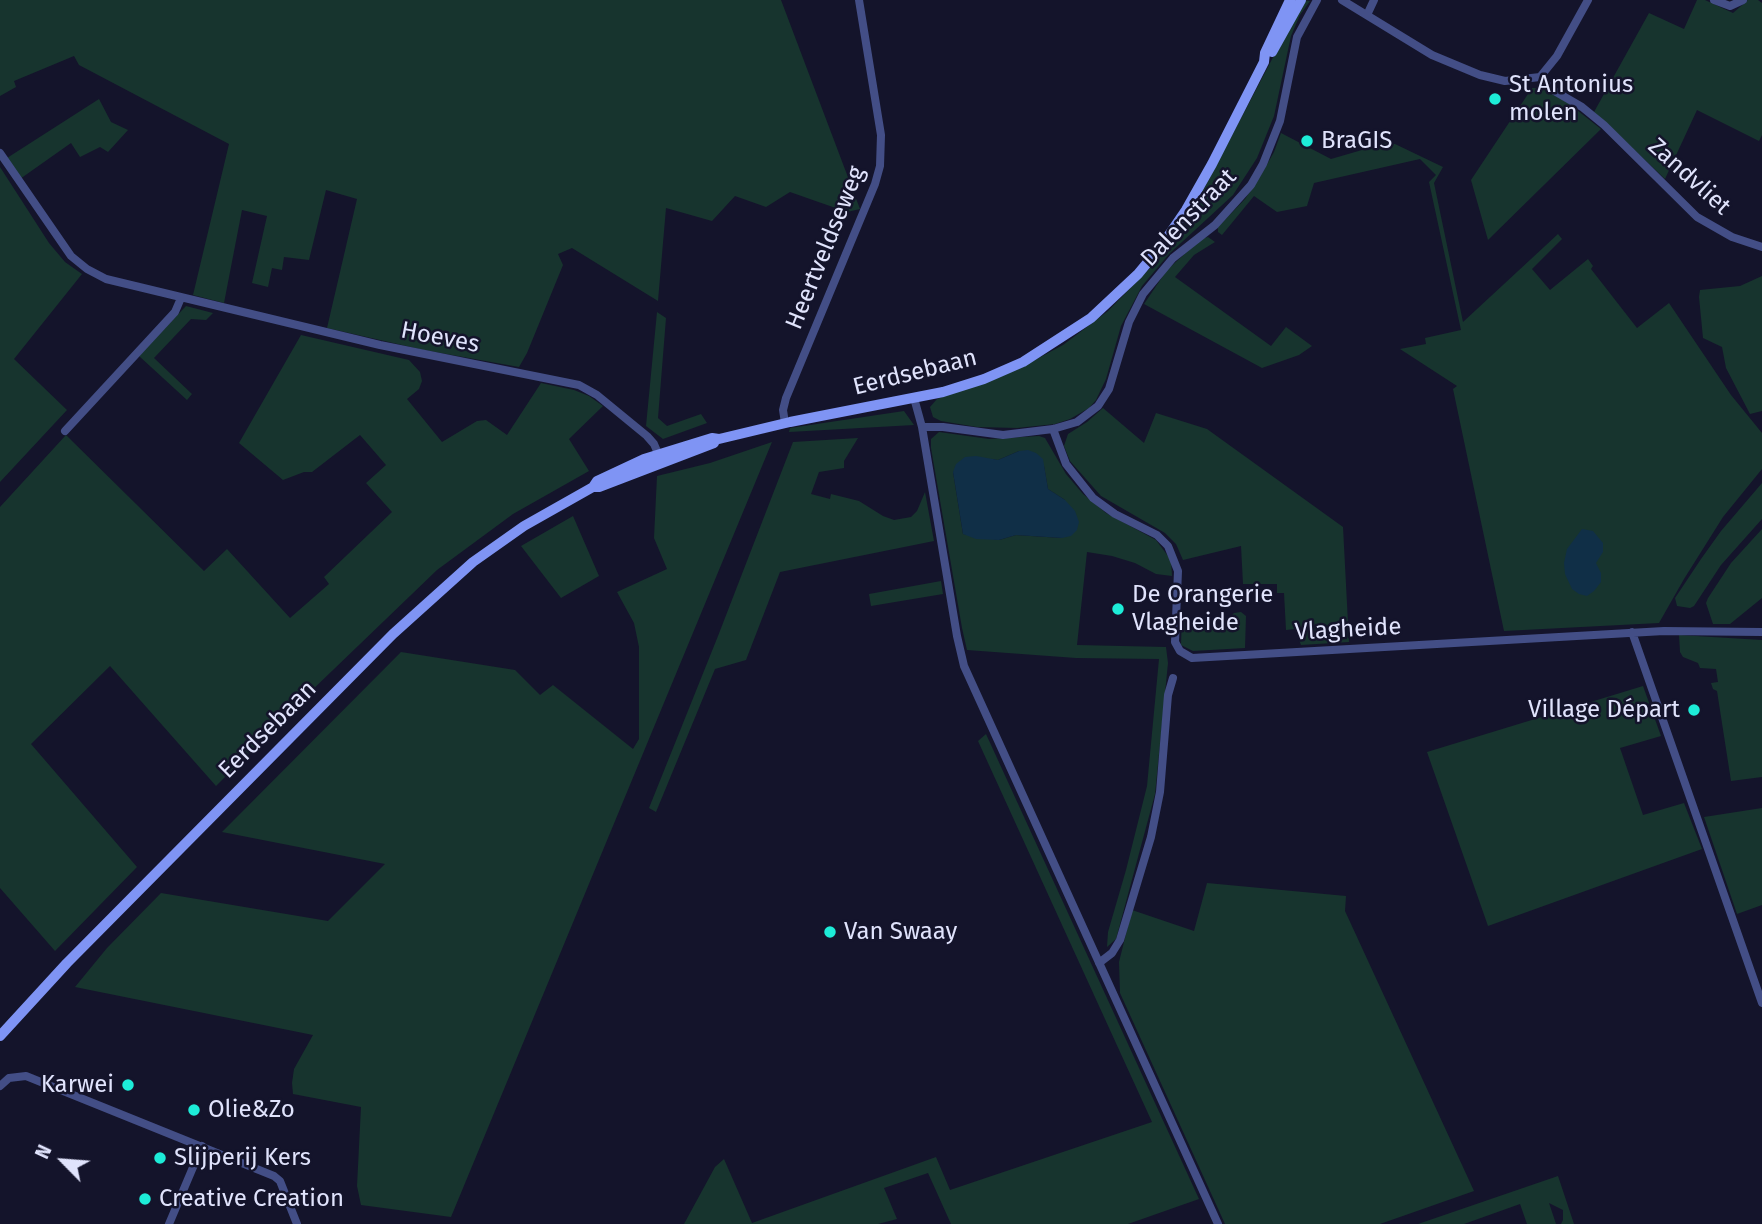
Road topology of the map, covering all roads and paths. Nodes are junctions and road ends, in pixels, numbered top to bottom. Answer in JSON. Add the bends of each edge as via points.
{"nodes":[{"id":1,"x":859,"y":0,"type":"edge"},
{"id":2,"x":1290,"y":0,"type":"edge"},
{"id":3,"x":1301,"y":0,"type":"edge"},
{"id":4,"x":1317,"y":0,"type":"edge"},
{"id":5,"x":1342,"y":0,"type":"edge"},
{"id":6,"x":1374,"y":0,"type":"edge"},
{"id":7,"x":1588,"y":0,"type":"edge"},
{"id":8,"x":1714,"y":0,"type":"edge"},
{"id":9,"x":1743,"y":0,"type":"edge"},
{"id":10,"x":1367,"y":15,"type":"junction"},
{"id":11,"x":1264,"y":62,"type":"junction"},
{"id":12,"x":1540,"y":77,"type":"junction"},
{"id":13,"x":0,"y":153,"type":"edge"},
{"id":14,"x":1762,"y":247,"type":"edge"},
{"id":15,"x":181,"y":298,"type":"junction"},
{"id":16,"x":914,"y":398,"type":"junction"},
{"id":17,"x":785,"y":423,"type":"junction"},
{"id":18,"x":922,"y":427,"type":"junction"},
{"id":19,"x":1053,"y":429,"type":"junction"},
{"id":20,"x":65,"y":431,"type":"dead end"},
{"id":21,"x":660,"y":458,"type":"junction"},
{"id":22,"x":1632,"y":632,"type":"junction"},
{"id":23,"x":1762,"y":632,"type":"edge"},
{"id":24,"x":1173,"y":678,"type":"dead end"},
{"id":25,"x":1099,"y":963,"type":"junction"},
{"id":26,"x":1762,"y":1003,"type":"edge"},
{"id":27,"x":0,"y":1036,"type":"edge"},
{"id":28,"x":0,"y":1086,"type":"edge"},
{"id":29,"x":202,"y":1146,"type":"junction"},
{"id":30,"x":169,"y":1224,"type":"edge"},
{"id":31,"x":298,"y":1224,"type":"edge"},
{"id":32,"x":1218,"y":1224,"type":"edge"}],
"edges":[{"from":1,"to":17,"type":"street","name":"Heertveldseweg","via":[[881,135],[880,166],[786,398]]},
{"from":2,"to":11,"type":"main road","name":"Eerdsebaan"},
{"from":3,"to":11,"type":"main road","name":"Eerdsebaan"},
{"from":4,"to":19,"type":"street","name":"Dalenstraat","via":[[1295,42],[1274,138],[1251,185],[1215,225],[1173,258],[1143,294],[1129,322],[1109,389],[1098,406],[1077,422]]},
{"from":5,"to":10,"type":"street"},
{"from":6,"to":10,"type":"street"},
{"from":7,"to":12,"type":"street","via":[[1557,57]]},
{"from":8,"to":9,"type":"street","via":[[1730,6]]},
{"from":10,"to":12,"type":"street","via":[[1432,55],[1480,75],[1505,82]]},
{"from":11,"to":16,"type":"main road","name":"Eerdsebaan","via":[[1186,210],[1162,245],[1119,292],[1062,339],[1023,362],[984,379]]},
{"from":12,"to":14,"type":"street","name":"Zandvliet","via":[[1604,125],[1697,217]]},
{"from":13,"to":15,"type":"street","name":"Hoeves","via":[[71,256],[87,269],[106,279]]},
{"from":15,"to":20,"type":"street","via":[[175,312]]},
{"from":15,"to":21,"type":"street","name":"Hoeves","via":[[380,345],[579,384],[648,436]]},
{"from":16,"to":17,"type":"main road","name":"Eerdsebaan"},
{"from":16,"to":18,"type":"street"},
{"from":17,"to":21,"type":"main road","name":"Eerdsebaan"},
{"from":18,"to":19,"type":"street","name":"Dalenstraat","via":[[1003,435]]},
{"from":18,"to":25,"type":"street","via":[[964,666]]},
{"from":19,"to":22,"type":"street","name":"Vlagheide","via":[[1066,464],[1093,498],[1168,546],[1178,571],[1175,642],[1192,658]]},
{"from":21,"to":27,"type":"main road","name":"Eerdsebaan","via":[[599,488],[593,486],[473,562],[393,634],[76,953]]},
{"from":22,"to":23,"type":"street","name":"Vlagheide"},
{"from":22,"to":26,"type":"street"},
{"from":24,"to":25,"type":"street","via":[[1151,837],[1120,940]]},
{"from":25,"to":32,"type":"street"},
{"from":28,"to":29,"type":"street","via":[[9,1078],[26,1076]]},
{"from":29,"to":30,"type":"street"},
{"from":29,"to":31,"type":"street","via":[[274,1176]]}]}
